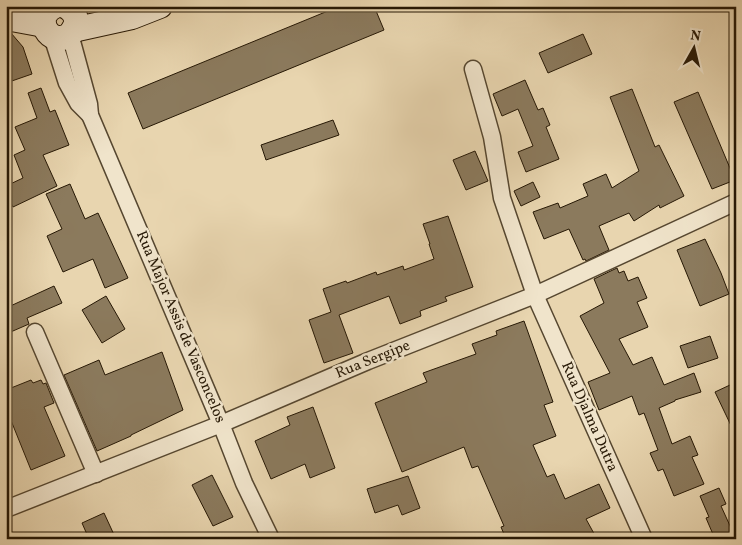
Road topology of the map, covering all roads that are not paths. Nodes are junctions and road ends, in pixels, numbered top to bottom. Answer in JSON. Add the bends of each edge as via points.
{"nodes":[{"id":1,"x":160,"y":6,"type":"edge"},
{"id":2,"x":60,"y":15,"type":"edge"},
{"id":3,"x":6,"y":18,"type":"edge"},
{"id":4,"x":473,"y":69,"type":"dead end"},
{"id":5,"x":736,"y":202,"type":"edge"},
{"id":6,"x":534,"y":295,"type":"junction"},
{"id":7,"x":35,"y":332,"type":"dead end"},
{"id":8,"x":222,"y":424,"type":"junction"},
{"id":9,"x":96,"y":474,"type":"junction"},
{"id":10,"x":6,"y":509,"type":"edge"},
{"id":11,"x":271,"y":539,"type":"edge"},
{"id":12,"x":644,"y":539,"type":"edge"}],
"edges":[{"from":1,"to":2,"type":"main road","via":[[132,17]]},
{"from":2,"to":3,"type":"main road"},
{"from":2,"to":8,"type":"street","name":"Rua Major Assis de Vasconcelos","via":[[90,115]]},
{"from":4,"to":6,"type":"street","name":"Rua Djalma Dutra","via":[[492,137],[502,198]]},
{"from":5,"to":6,"type":"street","name":"Rua Sergipe"},
{"from":6,"to":8,"type":"street","name":"Rua Sergipe"},
{"from":6,"to":12,"type":"street","name":"Rua Djalma Dutra"},
{"from":7,"to":9,"type":"street"},
{"from":8,"to":9,"type":"street","name":"Rua Sergipe"},
{"from":8,"to":11,"type":"street","name":"Rua Major Assis de Vasconcelos","via":[[244,483]]},
{"from":9,"to":10,"type":"street","name":"Rua Sergipe"}]}
